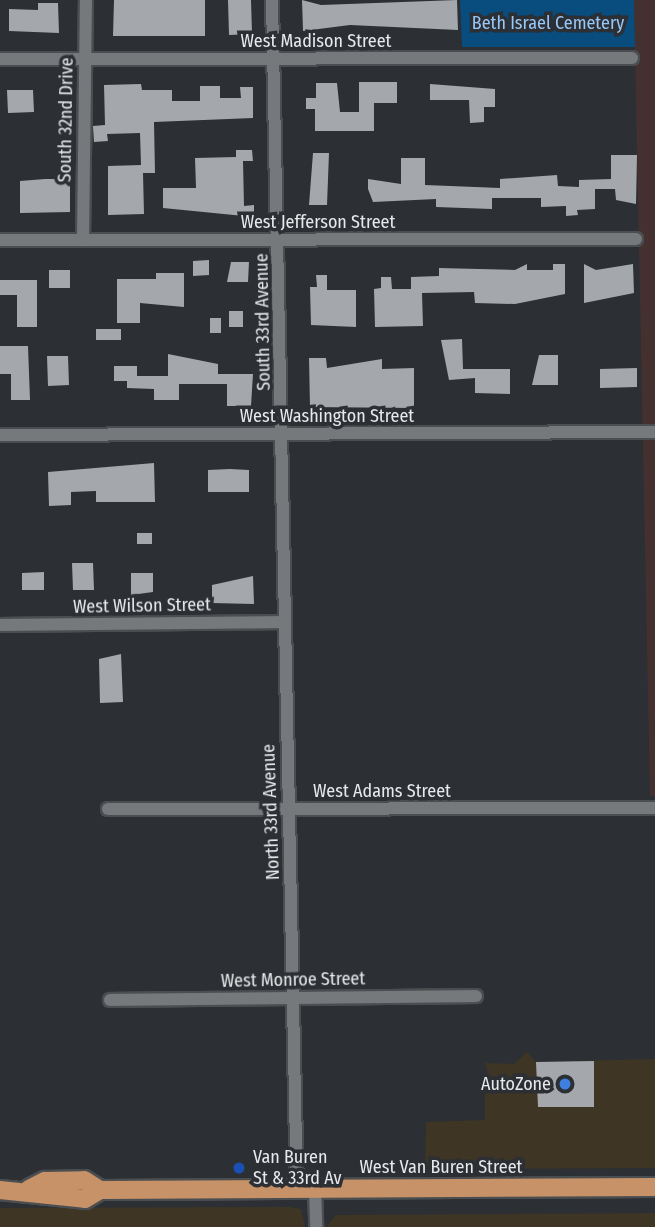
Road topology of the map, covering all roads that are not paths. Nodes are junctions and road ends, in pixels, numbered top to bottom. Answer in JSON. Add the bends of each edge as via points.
{"nodes":[{"id":1,"x":86,"y":0,"type":"edge"},
{"id":2,"x":272,"y":0,"type":"edge"},
{"id":3,"x":0,"y":58,"type":"edge"},
{"id":4,"x":83,"y":58,"type":"junction"},
{"id":5,"x":632,"y":58,"type":"dead end"},
{"id":6,"x":273,"y":59,"type":"junction"},
{"id":7,"x":279,"y":239,"type":"junction"},
{"id":8,"x":636,"y":239,"type":"dead end"},
{"id":9,"x":0,"y":240,"type":"edge"},
{"id":10,"x":83,"y":240,"type":"junction"},
{"id":11,"x":655,"y":432,"type":"edge"},
{"id":12,"x":283,"y":433,"type":"junction"},
{"id":13,"x":0,"y":435,"type":"edge"},
{"id":14,"x":284,"y":622,"type":"junction"},
{"id":15,"x":0,"y":625,"type":"edge"},
{"id":16,"x":655,"y":808,"type":"edge"},
{"id":17,"x":108,"y":809,"type":"dead end"},
{"id":18,"x":289,"y":810,"type":"junction"},
{"id":19,"x":477,"y":996,"type":"dead end"},
{"id":20,"x":294,"y":998,"type":"junction"},
{"id":21,"x":110,"y":1000,"type":"dead end"},
{"id":22,"x":655,"y":1187,"type":"edge"},
{"id":23,"x":306,"y":1189,"type":"junction"},
{"id":24,"x":0,"y":1190,"type":"edge"},
{"id":25,"x":316,"y":1227,"type":"edge"}],
"edges":[{"from":1,"to":4,"type":"street","name":"South 32nd Drive"},
{"from":2,"to":6,"type":"street","name":"South 33rd Avenue"},
{"from":3,"to":4,"type":"street","name":"West Madison Street"},
{"from":4,"to":6,"type":"street","name":"West Madison Street"},
{"from":4,"to":10,"type":"street","name":"South 32nd Drive"},
{"from":5,"to":6,"type":"street","name":"West Madison Street"},
{"from":6,"to":7,"type":"street","name":"South 33rd Avenue"},
{"from":7,"to":8,"type":"street","name":"West Jefferson Street"},
{"from":7,"to":10,"type":"street","name":"West Jefferson Street"},
{"from":7,"to":12,"type":"street","name":"South 33rd Avenue"},
{"from":9,"to":10,"type":"street","name":"West Jefferson Street"},
{"from":11,"to":12,"type":"street","name":"West Washington Street"},
{"from":12,"to":13,"type":"street","name":"West Washington Street"},
{"from":12,"to":14,"type":"street","name":"North 33rd Avenue"},
{"from":14,"to":15,"type":"street","name":"West Wilson Street"},
{"from":14,"to":18,"type":"street","name":"North 33rd Avenue"},
{"from":16,"to":18,"type":"street","name":"West Adams Street"},
{"from":17,"to":18,"type":"street","name":"West Adams Street"},
{"from":18,"to":20,"type":"street","name":"North 33rd Avenue"},
{"from":19,"to":20,"type":"street","name":"West Monroe Street"},
{"from":20,"to":21,"type":"street","name":"West Monroe Street"},
{"from":20,"to":23,"type":"street","name":"North 33rd Avenue"},
{"from":22,"to":23,"type":"main road","name":"West Van Buren Street"},
{"from":23,"to":24,"type":"main road","name":"West Van Buren Street","via":[[100,1189],[83,1180],[45,1181],[29,1189]]},
{"from":23,"to":25,"type":"street","name":"North 33rd Avenue"}]}
